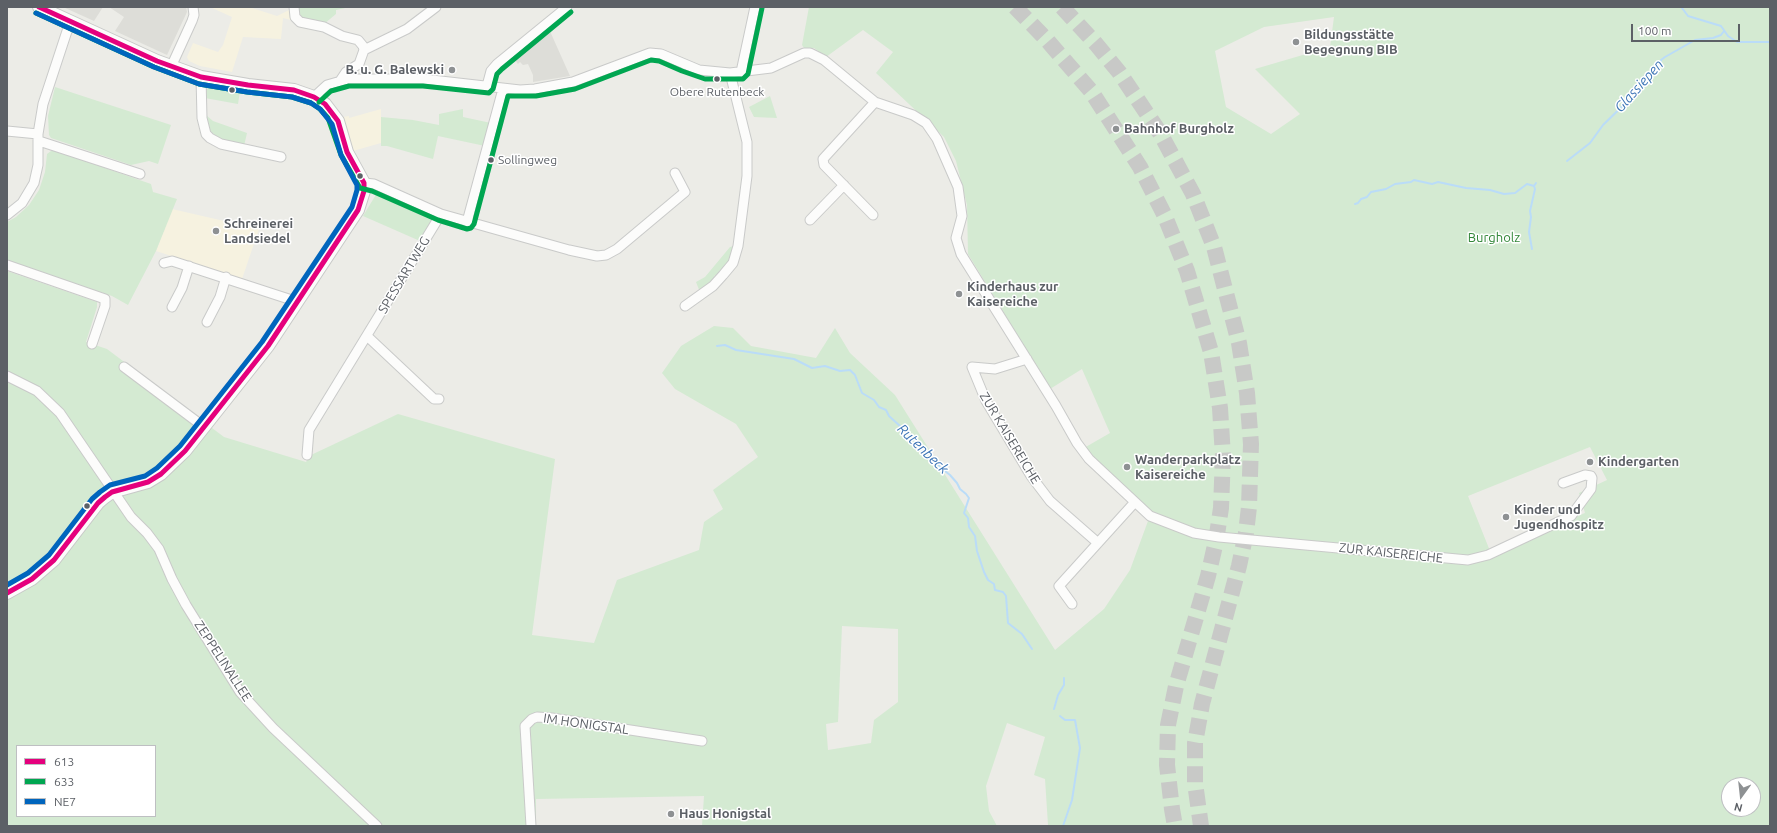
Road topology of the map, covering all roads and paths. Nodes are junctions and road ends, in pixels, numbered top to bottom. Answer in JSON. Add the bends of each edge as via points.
{"nodes":[{"id":1,"x":39,"y":7,"type":"edge"},
{"id":2,"x":193,"y":7,"type":"edge"},
{"id":3,"x":294,"y":7,"type":"edge"},
{"id":4,"x":436,"y":7,"type":"edge"},
{"id":5,"x":567,"y":7,"type":"edge"},
{"id":6,"x":755,"y":7,"type":"edge"},
{"id":7,"x":70,"y":22,"type":"junction"},
{"id":8,"x":364,"y":50,"type":"junction"},
{"id":9,"x":172,"y":67,"type":"junction"},
{"id":10,"x":741,"y":72,"type":"junction"},
{"id":11,"x":730,"y":73,"type":"junction"},
{"id":12,"x":201,"y":77,"type":"junction"},
{"id":13,"x":340,"y":81,"type":"junction"},
{"id":14,"x":487,"y":86,"type":"junction"},
{"id":15,"x":503,"y":89,"type":"junction"},
{"id":16,"x":314,"y":97,"type":"junction"},
{"id":17,"x":875,"y":102,"type":"junction"},
{"id":18,"x":7,"y":131,"type":"edge"},
{"id":19,"x":39,"y":137,"type":"junction"},
{"id":20,"x":281,"y":157,"type":"dead end"},
{"id":21,"x":674,"y":173,"type":"dead end"},
{"id":22,"x":140,"y":174,"type":"dead end"},
{"id":23,"x":364,"y":183,"type":"junction"},
{"id":24,"x":844,"y":186,"type":"junction"},
{"id":25,"x":441,"y":214,"type":"junction"},
{"id":26,"x":7,"y":215,"type":"edge"},
{"id":27,"x":873,"y":215,"type":"dead end"},
{"id":28,"x":810,"y":220,"type":"dead end"},
{"id":29,"x":467,"y":222,"type":"junction"},
{"id":30,"x":164,"y":263,"type":"dead end"},
{"id":31,"x":7,"y":265,"type":"edge"},
{"id":32,"x":189,"y":266,"type":"junction"},
{"id":33,"x":226,"y":278,"type":"junction"},
{"id":34,"x":298,"y":302,"type":"junction"},
{"id":35,"x":685,"y":306,"type":"dead end"},
{"id":36,"x":172,"y":307,"type":"dead end"},
{"id":37,"x":207,"y":322,"type":"dead end"},
{"id":38,"x":366,"y":336,"type":"junction"},
{"id":39,"x":92,"y":344,"type":"dead end"},
{"id":40,"x":1027,"y":359,"type":"junction"},
{"id":41,"x":124,"y":367,"type":"dead end"},
{"id":42,"x":7,"y":376,"type":"edge"},
{"id":43,"x":438,"y":399,"type":"dead end"},
{"id":44,"x":204,"y":427,"type":"junction"},
{"id":45,"x":307,"y":455,"type":"dead end"},
{"id":46,"x":1563,"y":483,"type":"dead end"},
{"id":47,"x":112,"y":492,"type":"junction"},
{"id":48,"x":1135,"y":502,"type":"junction"},
{"id":49,"x":1098,"y":542,"type":"junction"},
{"id":50,"x":7,"y":593,"type":"edge"},
{"id":51,"x":1072,"y":604,"type":"dead end"},
{"id":52,"x":702,"y":741,"type":"dead end"},
{"id":53,"x":377,"y":826,"type":"edge"},
{"id":54,"x":531,"y":826,"type":"edge"}],
"edges":[{"from":1,"to":7,"type":"street"},
{"from":2,"to":9,"type":"street","via":[[192,21]]},
{"from":3,"to":8,"type":"street","via":[[295,17],[300,22],[324,27],[358,40]]},
{"from":4,"to":8,"type":"street","via":[[406,29]]},
{"from":5,"to":14,"type":"street","via":[[498,64],[491,71]]},
{"from":6,"to":10,"type":"street"},
{"from":7,"to":9,"type":"street"},
{"from":7,"to":19,"type":"street","via":[[46,92]]},
{"from":8,"to":13,"type":"street","via":[[359,64],[346,72]]},
{"from":9,"to":12,"type":"street"},
{"from":10,"to":11,"type":"street"},
{"from":10,"to":17,"type":"street","name":"ZUR KAISEREICHE","via":[[770,68],[804,53],[810,53],[824,60]]},
{"from":11,"to":15,"type":"street","via":[[699,70],[661,54],[650,53],[573,82],[535,89]]},
{"from":11,"to":35,"type":"street","via":[[747,142],[738,246],[733,263],[723,275],[713,286]]},
{"from":12,"to":16,"type":"street","via":[[294,90]]},
{"from":12,"to":20,"type":"street","via":[[202,118],[206,134],[221,144]]},
{"from":13,"to":14,"type":"street","via":[[371,78],[423,79]]},
{"from":13,"to":16,"type":"street","via":[[327,85]]},
{"from":14,"to":15,"type":"street"},
{"from":15,"to":29,"type":"street"},
{"from":16,"to":23,"type":"street","via":[[334,114],[347,152]]},
{"from":17,"to":24,"type":"street","via":[[823,159],[824,165]]},
{"from":17,"to":40,"type":"street","name":"ZUR KAISEREICHE","via":[[913,115],[926,123],[937,139],[948,161],[959,194],[962,216],[956,238],[961,254]]},
{"from":18,"to":19,"type":"street"},
{"from":19,"to":22,"type":"street"},
{"from":19,"to":26,"type":"street","via":[[38,165],[34,183],[22,203]]},
{"from":21,"to":29,"type":"street","via":[[685,192],[630,239],[606,255],[580,253]]},
{"from":23,"to":25,"type":"street","via":[[374,184]]},
{"from":23,"to":34,"type":"street","via":[[358,210]]},
{"from":24,"to":27,"type":"street"},
{"from":24,"to":28,"type":"street"},
{"from":25,"to":29,"type":"street"},
{"from":25,"to":38,"type":"street","name":"SPESSARTWEG"},
{"from":30,"to":32,"type":"street","via":[[172,261]]},
{"from":31,"to":39,"type":"street","via":[[104,299],[105,306]]},
{"from":32,"to":33,"type":"street"},
{"from":32,"to":36,"type":"street"},
{"from":33,"to":34,"type":"street"},
{"from":33,"to":37,"type":"street","via":[[220,297]]},
{"from":34,"to":44,"type":"street","via":[[268,346]]},
{"from":38,"to":43,"type":"street","via":[[434,399]]},
{"from":38,"to":45,"type":"street","name":"SPESSARTWEG","via":[[309,430]]},
{"from":40,"to":48,"type":"street","name":"ZUR KAISEREICHE","via":[[1089,459]]},
{"from":40,"to":49,"type":"street","name":"ZUR KAISEREICHE","via":[[995,369],[972,367],[986,402],[1031,476],[1050,500]]},
{"from":41,"to":44,"type":"street"},
{"from":42,"to":47,"type":"street","name":"ZEPPELINALLEE","via":[[37,391],[60,413]]},
{"from":44,"to":47,"type":"street","via":[[177,460],[160,474],[148,482]]},
{"from":46,"to":48,"type":"street","name":"ZUR KAISEREICHE","via":[[1585,475],[1592,478],[1590,489],[1571,516],[1488,555],[1468,560],[1194,533],[1150,516]]},
{"from":47,"to":50,"type":"street","via":[[98,503],[50,563],[32,579]]},
{"from":47,"to":53,"type":"street","name":"ZEPPELINALLEE","via":[[130,517],[159,549],[186,605],[240,692],[273,728]]},
{"from":48,"to":49,"type":"street"},
{"from":49,"to":51,"type":"street","via":[[1059,586]]},
{"from":52,"to":54,"type":"street","name":"IM HONIGSTAL","via":[[552,718],[532,719],[525,726]]}]}
